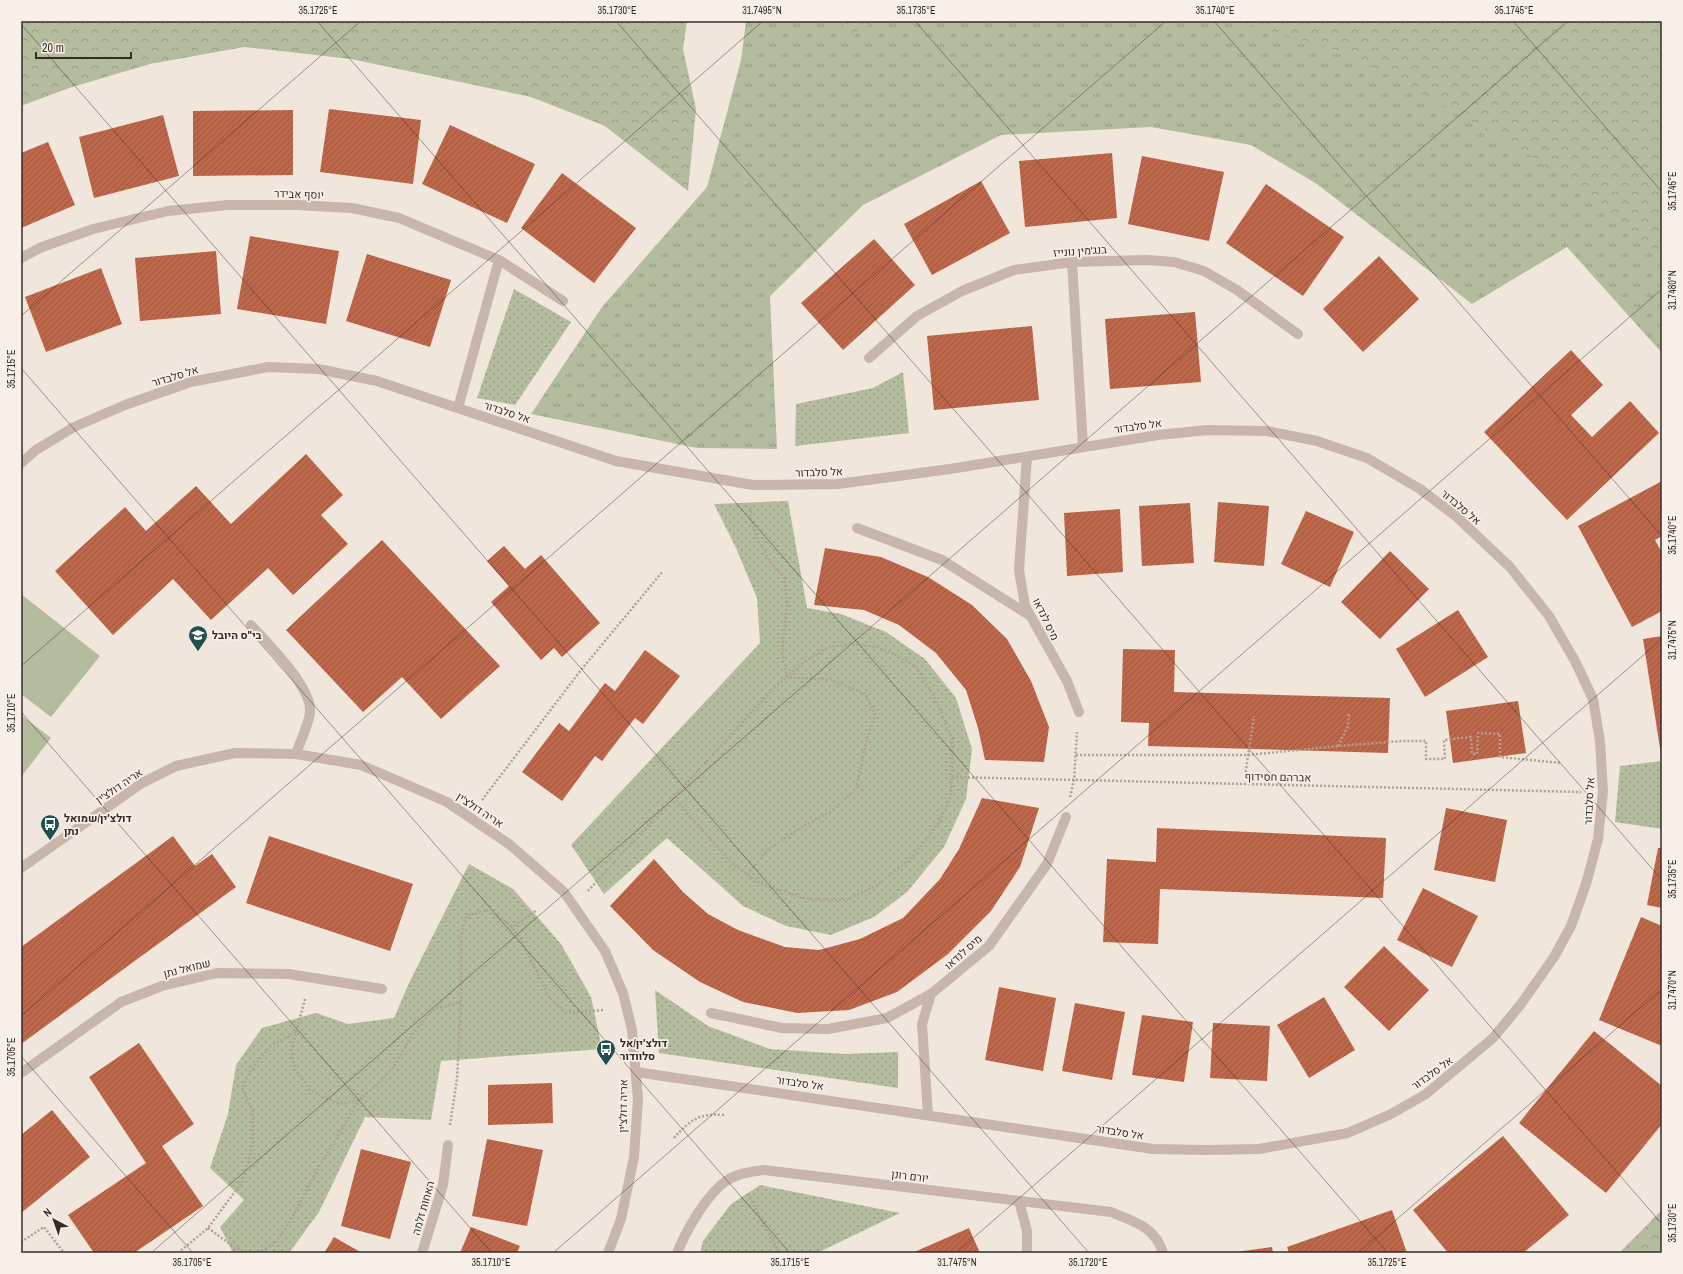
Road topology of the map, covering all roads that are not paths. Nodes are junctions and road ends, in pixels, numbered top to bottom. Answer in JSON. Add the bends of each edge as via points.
{"nodes":[{"id":1,"x":21,"y":258,"type":"edge"},
{"id":2,"x":500,"y":260,"type":"junction"},
{"id":3,"x":1072,"y":262,"type":"junction"},
{"id":4,"x":563,"y":301,"type":"dead end"},
{"id":5,"x":1298,"y":334,"type":"dead end"},
{"id":6,"x":869,"y":358,"type":"dead end"},
{"id":7,"x":458,"y":408,"type":"junction"},
{"id":8,"x":1083,"y":446,"type":"junction"},
{"id":9,"x":1027,"y":457,"type":"junction"},
{"id":10,"x":21,"y":463,"type":"edge"},
{"id":11,"x":858,"y":528,"type":"dead end"},
{"id":12,"x":1030,"y":616,"type":"junction"},
{"id":13,"x":252,"y":625,"type":"dead end"},
{"id":14,"x":1079,"y":712,"type":"road end"},
{"id":15,"x":296,"y":754,"type":"junction"},
{"id":16,"x":1066,"y":817,"type":"road end"},
{"id":17,"x":21,"y":868,"type":"edge"},
{"id":18,"x":382,"y":989,"type":"dead end"},
{"id":19,"x":931,"y":994,"type":"junction"},
{"id":20,"x":711,"y":1013,"type":"dead end"},
{"id":21,"x":636,"y":1072,"type":"junction"},
{"id":22,"x":21,"y":1073,"type":"edge"},
{"id":23,"x":928,"y":1114,"type":"junction"},
{"id":24,"x":448,"y":1146,"type":"road end"},
{"id":25,"x":1019,"y":1201,"type":"junction"},
{"id":26,"x":422,"y":1253,"type":"edge"},
{"id":27,"x":608,"y":1253,"type":"edge"},
{"id":28,"x":678,"y":1253,"type":"edge"},
{"id":29,"x":1027,"y":1253,"type":"edge"},
{"id":30,"x":1163,"y":1253,"type":"edge"}],
"edges":[{"from":1,"to":2,"type":"street","name":"יוסף אבידר","via":[[42,247],[93,229],[168,211],[227,205],[297,205],[352,208],[399,218]]},
{"from":2,"to":4,"type":"street","name":"יוסף אבידר"},
{"from":2,"to":7,"type":"street"},
{"from":3,"to":5,"type":"street","name":"בנג'מין נונייז","via":[[1147,260],[1174,262],[1204,271],[1237,290]]},
{"from":3,"to":6,"type":"street","name":"בנג'מין נונייז","via":[[1014,270],[962,291],[917,316]]},
{"from":3,"to":8,"type":"street"},
{"from":7,"to":9,"type":"street","name":"אל סלבדור","via":[[616,461],[753,485],[838,484]]},
{"from":7,"to":10,"type":"street","name":"אל סלבדור","via":[[377,381],[318,369],[268,367],[192,382],[125,405],[74,427],[36,450]]},
{"from":8,"to":9,"type":"street","name":"אל סלבדור"},
{"from":8,"to":23,"type":"street","name":"אל סלבדור","via":[[1208,430],[1267,431],[1317,441],[1367,458],[1420,489],[1457,517],[1510,567],[1550,616],[1593,699],[1600,741],[1603,792],[1598,838],[1586,884],[1571,926],[1554,957],[1493,1038],[1426,1094],[1391,1114],[1348,1133],[1259,1149],[1153,1149]]},
{"from":9,"to":12,"type":"street","name":"מיס לנדאו","via":[[1019,570],[1024,606]]},
{"from":11,"to":12,"type":"street","via":[[942,560]]},
{"from":12,"to":14,"type":"street","name":"מיס לנדאו","via":[[1067,681]]},
{"from":13,"to":15,"type":"street","via":[[304,689],[310,712]]},
{"from":15,"to":17,"type":"street","name":"אריה דולצ'ין","via":[[235,753],[176,766],[142,783]]},
{"from":15,"to":21,"type":"street","name":"אריה דולצ'ין","via":[[361,765],[447,802],[509,844],[564,892],[605,951],[623,993],[632,1030]]},
{"from":16,"to":19,"type":"street","name":"מיס לנדאו","via":[[1047,864],[989,946]]},
{"from":18,"to":22,"type":"street","name":"שמואל נתן","via":[[289,974],[217,973],[162,986],[121,1002]]},
{"from":19,"to":20,"type":"street","name":"מיס לנדאו","via":[[887,1018],[828,1029],[782,1028]]},
{"from":19,"to":23,"type":"street","via":[[922,1024]]},
{"from":21,"to":23,"type":"street","name":"אל סלבדור"},
{"from":21,"to":27,"type":"street","name":"אריה דולצ'ין","via":[[638,1098],[634,1157],[621,1219]]},
{"from":24,"to":26,"type":"street","name":"האחות זלמה","via":[[443,1185]]},
{"from":25,"to":28,"type":"street","name":"יורם רונן","via":[[764,1170],[744,1173],[726,1181],[705,1204],[683,1238]]},
{"from":25,"to":29,"type":"street","via":[[1027,1231]]},
{"from":25,"to":30,"type":"street","name":"יורם רונן","via":[[1111,1212],[1146,1226],[1160,1243]]}]}
